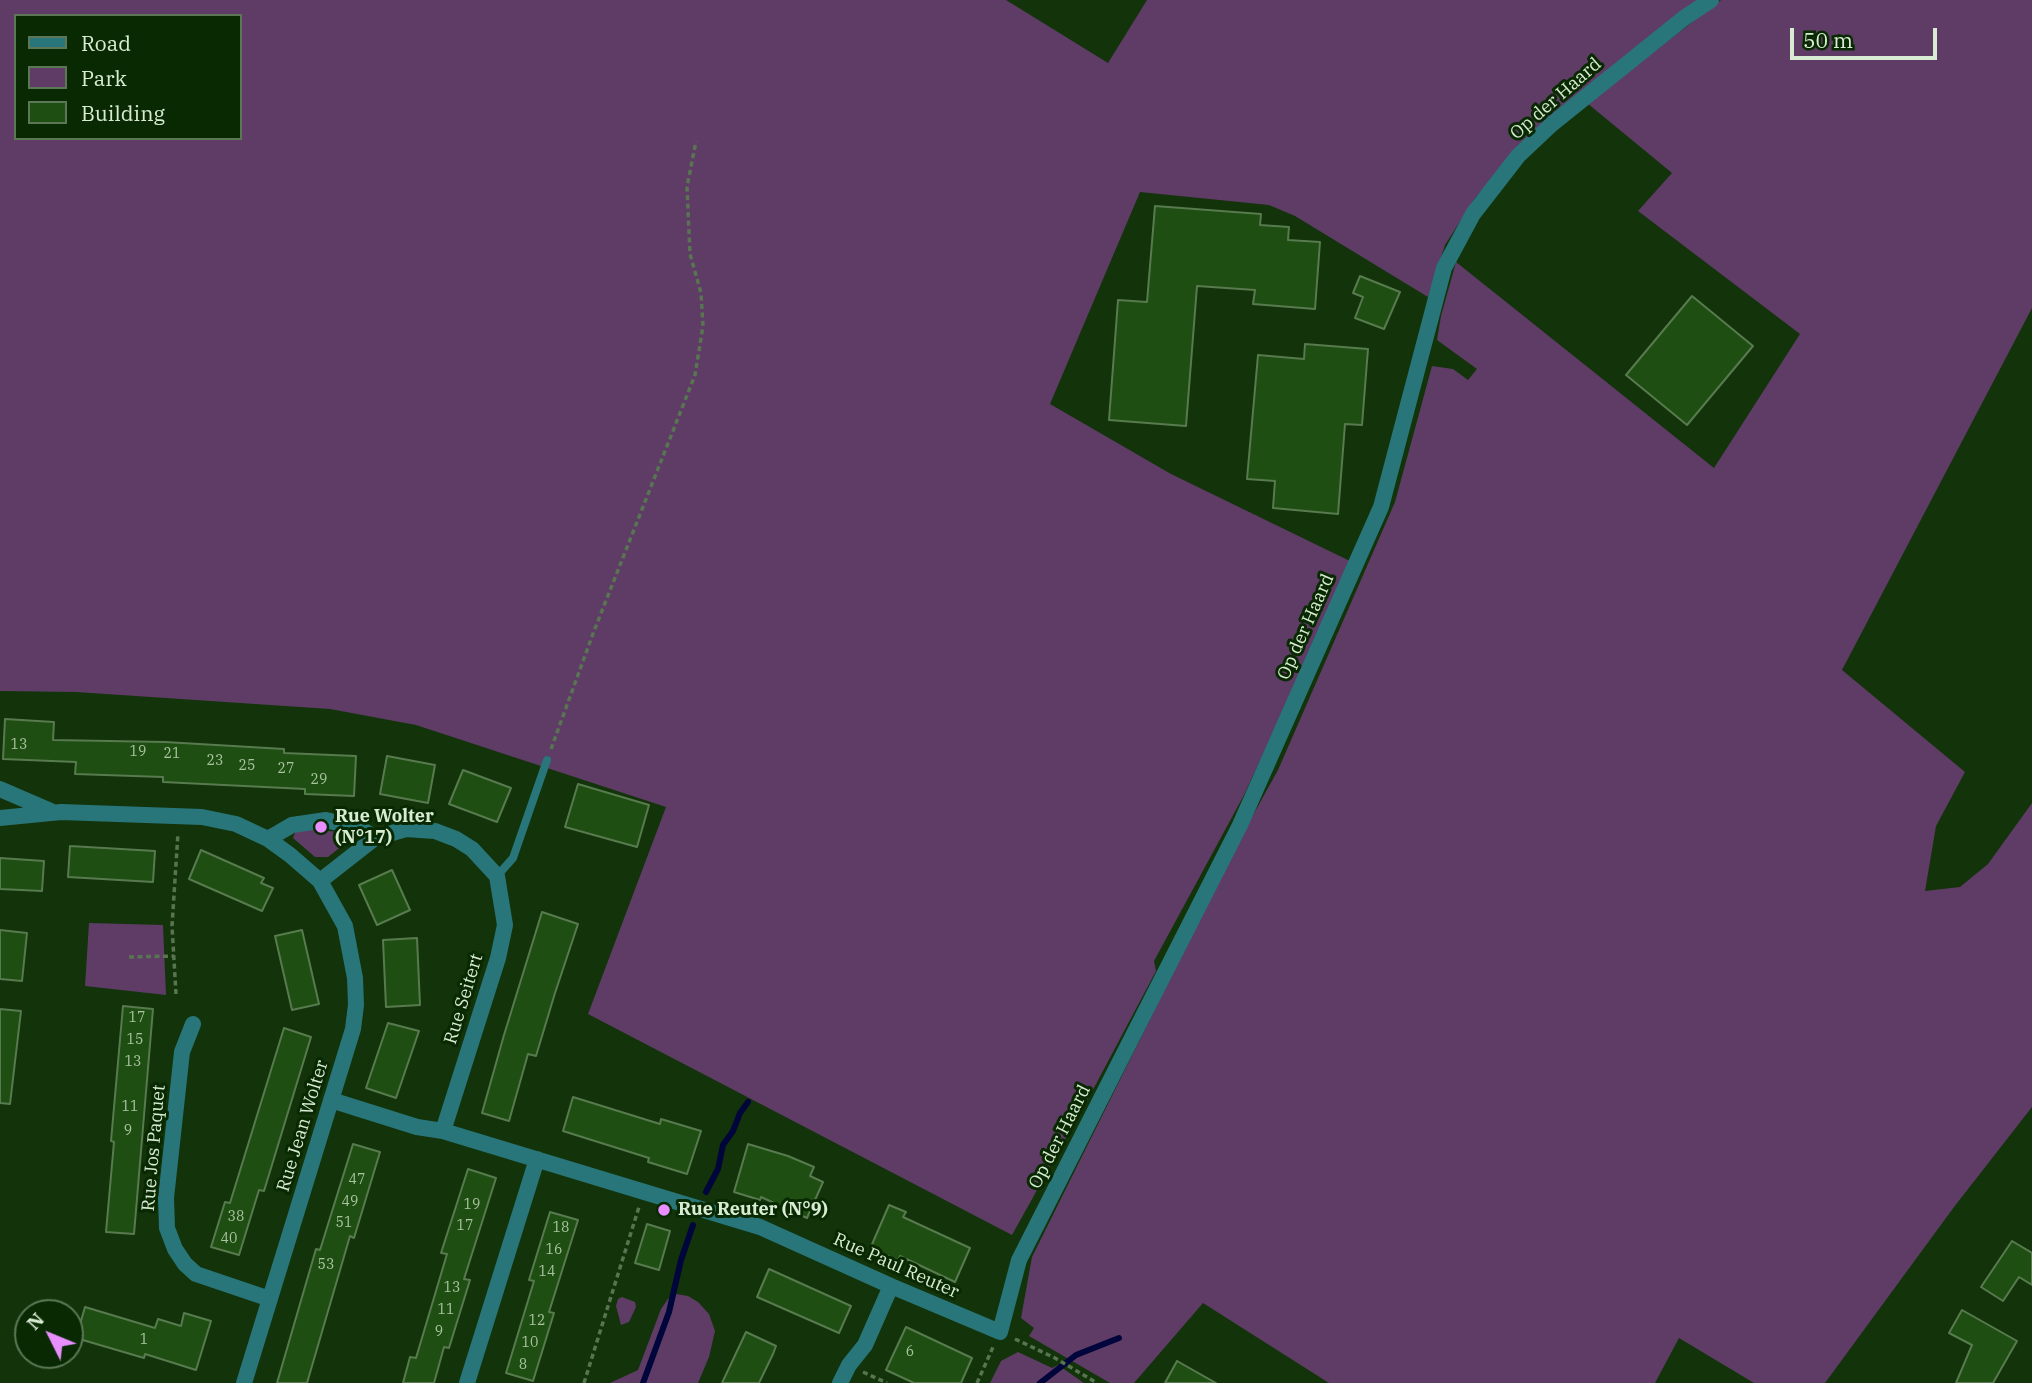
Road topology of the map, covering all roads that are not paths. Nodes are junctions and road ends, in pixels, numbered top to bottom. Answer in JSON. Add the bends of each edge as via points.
{"nodes":[{"id":1,"x":1711,"y":0,"type":"edge"},
{"id":2,"x":547,"y":760,"type":"road end"},
{"id":3,"x":0,"y":789,"type":"edge"},
{"id":4,"x":54,"y":812,"type":"junction"},
{"id":5,"x":0,"y":818,"type":"edge"},
{"id":6,"x":375,"y":838,"type":"junction"},
{"id":7,"x":268,"y":839,"type":"junction"},
{"id":8,"x":498,"y":876,"type":"junction"},
{"id":9,"x":320,"y":881,"type":"junction"},
{"id":10,"x":193,"y":1024,"type":"dead end"},
{"id":11,"x":331,"y":1100,"type":"junction"},
{"id":12,"x":443,"y":1131,"type":"junction"},
{"id":13,"x":537,"y":1159,"type":"junction"},
{"id":14,"x":891,"y":1286,"type":"junction"},
{"id":15,"x":270,"y":1299,"type":"junction"},
{"id":16,"x":1000,"y":1332,"type":"joint"},
{"id":17,"x":244,"y":1383,"type":"edge"},
{"id":18,"x":467,"y":1383,"type":"edge"},
{"id":19,"x":840,"y":1383,"type":"edge"}],
"edges":[{"from":1,"to":16,"type":"street","name":"Op der Haard","via":[[1552,124],[1518,156],[1473,214],[1444,268],[1381,508],[1240,825],[1019,1260]]},
{"from":2,"to":8,"type":"lane","via":[[513,858]]},
{"from":3,"to":4,"type":"street","name":"Rue Jean Wolter"},
{"from":4,"to":5,"type":"street","name":"Rue Jean Wolter"},
{"from":4,"to":7,"type":"street","name":"Rue Jean Wolter","via":[[202,817],[236,824]]},
{"from":6,"to":7,"type":"street","via":[[361,829],[326,820],[292,825]]},
{"from":6,"to":8,"type":"street","via":[[405,829],[435,831],[472,849]]},
{"from":6,"to":9,"type":"street"},
{"from":7,"to":9,"type":"street","name":"Rue Jean Wolter"},
{"from":8,"to":12,"type":"street","name":"Rue Seitert","via":[[505,925],[498,958]]},
{"from":9,"to":11,"type":"street","name":"Rue Jean Wolter","via":[[345,926],[355,978],[353,1029]]},
{"from":10,"to":15,"type":"street","name":"Rue Jos Paquet","via":[[182,1052],[166,1198],[167,1228],[175,1249],[196,1274]]},
{"from":11,"to":12,"type":"street","name":"Rue Paul Reuter"},
{"from":11,"to":15,"type":"street","name":"Rue Jean Wolter"},
{"from":12,"to":13,"type":"street","name":"Rue Paul Reuter"},
{"from":13,"to":14,"type":"street","name":"Rue Paul Reuter","via":[[760,1227]]},
{"from":13,"to":18,"type":"street"},
{"from":14,"to":16,"type":"street","name":"Rue Paul Reuter"},
{"from":14,"to":19,"type":"street","via":[[864,1345]]},
{"from":15,"to":17,"type":"street","name":"Rue Jean Wolter"}]}
